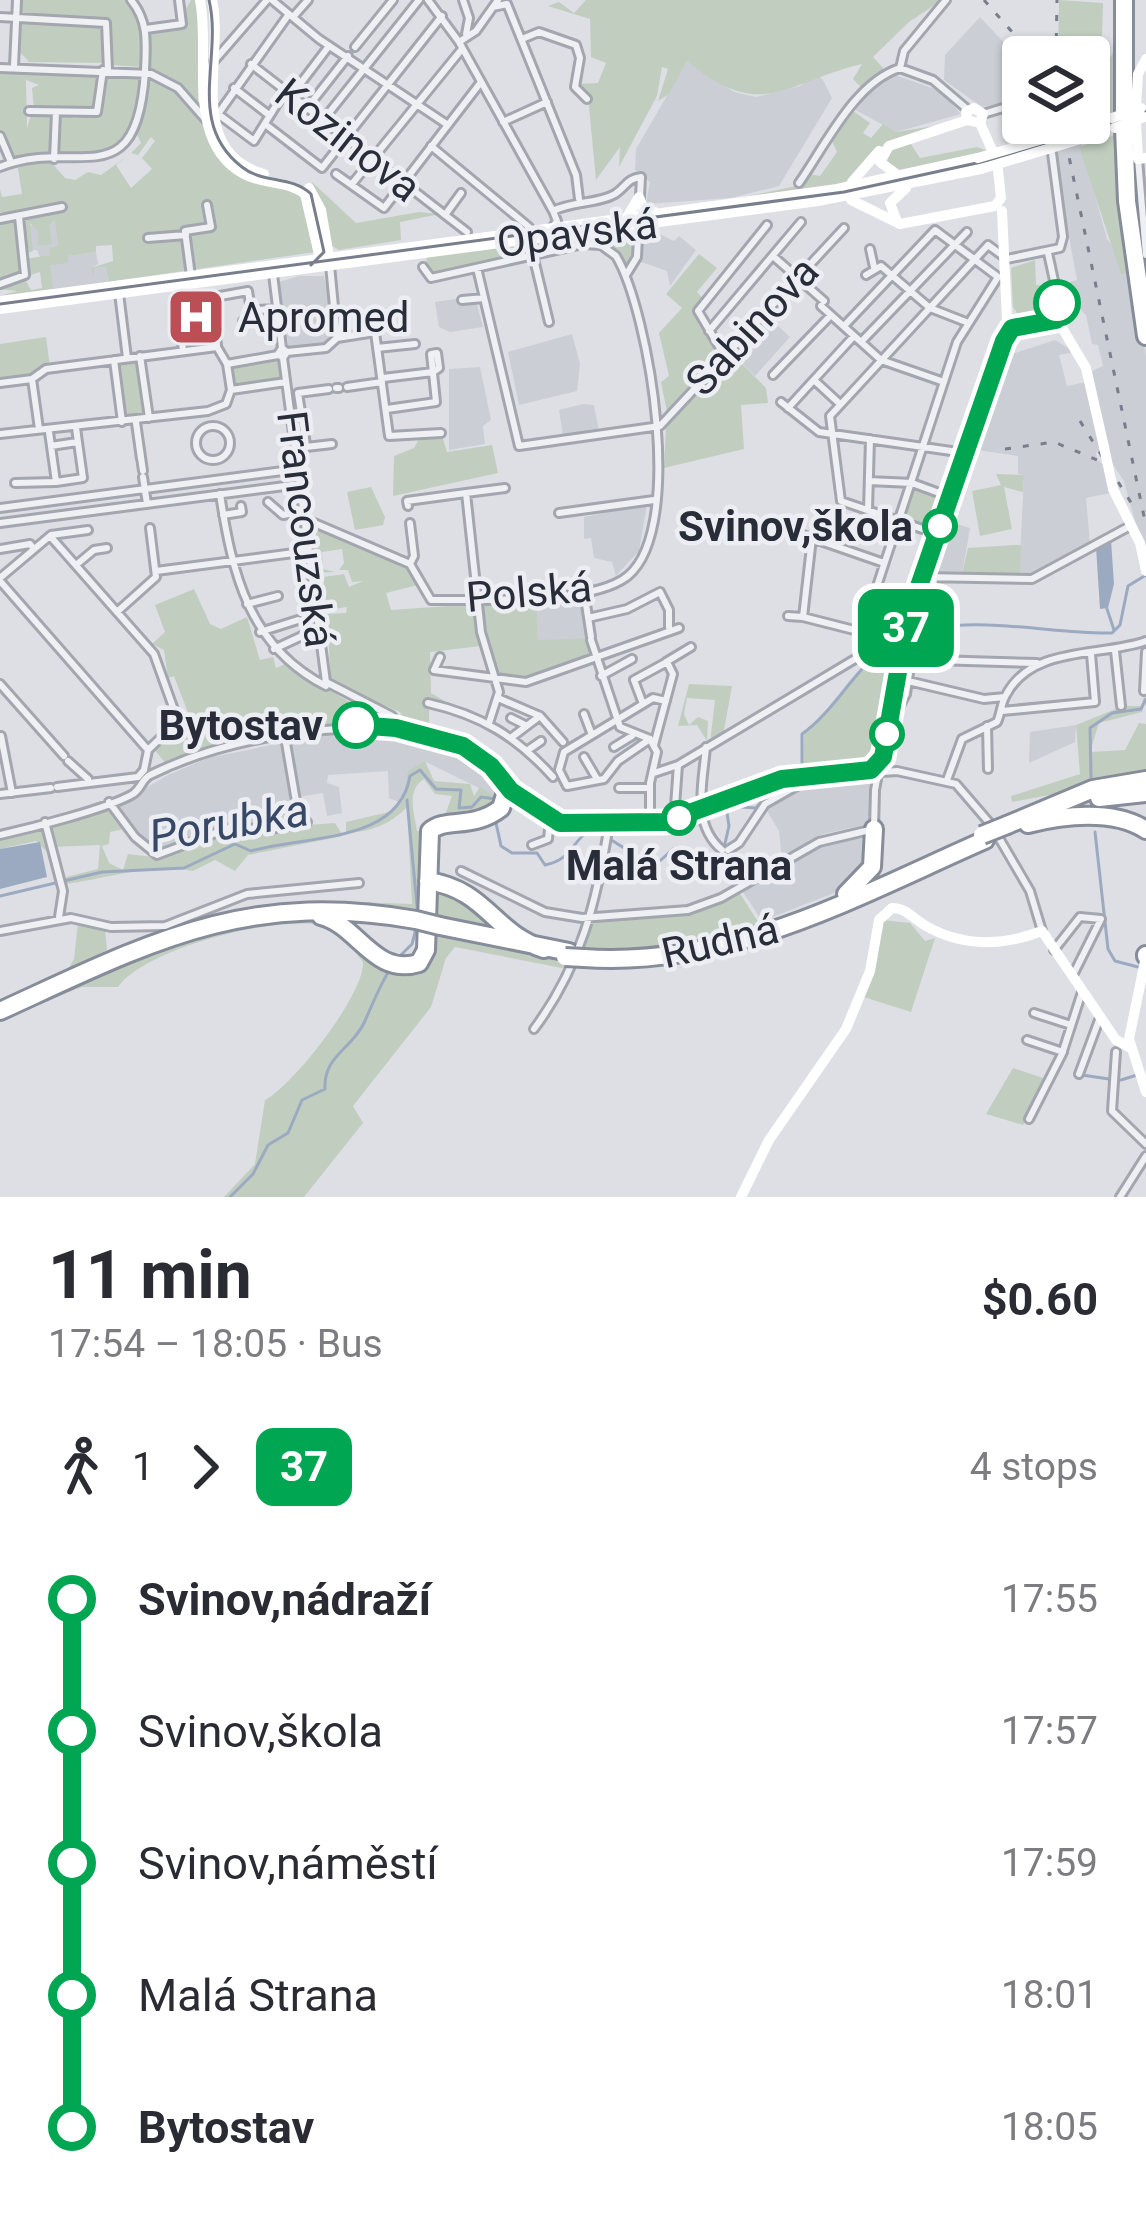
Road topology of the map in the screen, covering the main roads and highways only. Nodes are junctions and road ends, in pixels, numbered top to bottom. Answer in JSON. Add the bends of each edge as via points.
{"nodes":[{"id":1,"x":200,"y":0,"type":"edge"},
{"id":2,"x":212,"y":0,"type":"edge"},
{"id":3,"x":1126,"y":0,"type":"edge"},
{"id":4,"x":1146,"y":59,"type":"edge"},
{"id":5,"x":1128,"y":118,"type":"edge"},
{"id":6,"x":914,"y":136,"type":"junction"},
{"id":7,"x":992,"y":150,"type":"dead end"},
{"id":8,"x":1142,"y":158,"type":"edge"},
{"id":9,"x":998,"y":170,"type":"dead end"},
{"id":10,"x":908,"y":180,"type":"junction"},
{"id":11,"x":836,"y":188,"type":"junction"},
{"id":12,"x":818,"y":201,"type":"junction"},
{"id":13,"x":999,"y":205,"type":"junction"},
{"id":14,"x":660,"y":212,"type":"junction"},
{"id":15,"x":624,"y":218,"type":"junction"},
{"id":16,"x":639,"y":220,"type":"junction"},
{"id":17,"x":905,"y":224,"type":"junction"},
{"id":18,"x":428,"y":253,"type":"junction"},
{"id":19,"x":410,"y":255,"type":"junction"},
{"id":20,"x":325,"y":262,"type":"junction"},
{"id":21,"x":192,"y":279,"type":"junction"},
{"id":22,"x":1146,"y":302,"type":"edge"},
{"id":23,"x":0,"y":305,"type":"edge"},
{"id":24,"x":1146,"y":336,"type":"edge"},
{"id":25,"x":1146,"y":570,"type":"edge"},
{"id":26,"x":1146,"y":780,"type":"edge"},
{"id":27,"x":1146,"y":795,"type":"edge"},
{"id":28,"x":502,"y":800,"type":"road end"},
{"id":29,"x":874,"y":829,"type":"road end"},
{"id":30,"x":1146,"y":830,"type":"edge"},
{"id":31,"x":996,"y":832,"type":"junction"},
{"id":32,"x":428,"y":858,"type":"junction"},
{"id":33,"x":456,"y":878,"type":"junction"},
{"id":34,"x":428,"y":881,"type":"junction"},
{"id":35,"x":841,"y":899,"type":"junction"},
{"id":36,"x":493,"y":912,"type":"junction"},
{"id":37,"x":314,"y":914,"type":"junction"},
{"id":38,"x":1038,"y":917,"type":"road end"},
{"id":39,"x":378,"y":919,"type":"junction"},
{"id":40,"x":428,"y":924,"type":"junction"},
{"id":41,"x":469,"y":932,"type":"junction"},
{"id":42,"x":1022,"y":938,"type":"junction"},
{"id":43,"x":358,"y":942,"type":"junction"},
{"id":44,"x":544,"y":949,"type":"junction"},
{"id":45,"x":1052,"y":949,"type":"junction"},
{"id":46,"x":576,"y":955,"type":"junction"},
{"id":47,"x":1146,"y":956,"type":"edge"},
{"id":48,"x":116,"y":961,"type":"junction"},
{"id":49,"x":0,"y":1013,"type":"edge"},
{"id":50,"x":1124,"y":1046,"type":"junction"},
{"id":51,"x":1146,"y":1092,"type":"edge"},
{"id":52,"x":741,"y":1197,"type":"edge"}],
"edges":[{"from":1,"to":20,"type":"main road","via":[[206,119],[240,172],[305,194]]},
{"from":2,"to":20,"type":"main road","via":[[217,130],[246,167],[312,191]]},
{"from":3,"to":5,"type":"highway"},
{"from":4,"to":5,"type":"main road"},
{"from":5,"to":8,"type":"main road"},
{"from":5,"to":10,"type":"main road","name":"Opavská","bridge":true},
{"from":5,"to":22,"type":"highway"},
{"from":5,"to":24,"type":"highway","via":[[1126,201]]},
{"from":6,"to":7,"type":"main road","via":[[974,117]]},
{"from":6,"to":10,"type":"main road","via":[[880,157],[886,171]]},
{"from":6,"to":11,"type":"main road","via":[[886,144],[860,178]]},
{"from":9,"to":13,"type":"main road"},
{"from":10,"to":11,"type":"main road","name":"Opavská"},
{"from":10,"to":12,"type":"main road","name":"Opavská"},
{"from":10,"to":17,"type":"main road","via":[[890,203]]},
{"from":11,"to":14,"type":"main road","name":"Opavská"},
{"from":12,"to":16,"type":"main road","name":"Opavská"},
{"from":12,"to":17,"type":"main road","via":[[858,201]]},
{"from":13,"to":17,"type":"main road"},
{"from":13,"to":25,"type":"main road","bridge":true,"via":[[1014,324],[1060,321],[1086,368],[1113,489]]},
{"from":14,"to":15,"type":"main road","via":[[646,210],[639,197]]},
{"from":14,"to":16,"type":"main road","name":"Opavská"},
{"from":15,"to":16,"type":"main road","name":"Opavská"},
{"from":15,"to":20,"type":"main road","name":"Opavská"},
{"from":16,"to":18,"type":"main road","name":"Opavská"},
{"from":18,"to":19,"type":"main road","name":"Opavská"},
{"from":18,"to":19,"type":"main road","via":[[425,275]]},
{"from":19,"to":20,"type":"main road","name":"Opavská"},
{"from":20,"to":21,"type":"main road","name":"Opavská"},
{"from":20,"to":21,"type":"main road","name":"Opavská"},
{"from":21,"to":23,"type":"main road","name":"Opavská"},
{"from":21,"to":23,"type":"main road","name":"Opavská"},
{"from":26,"to":31,"type":"highway","via":[[1094,789]]},
{"from":27,"to":31,"type":"highway","name":"Rudná"},
{"from":28,"to":32,"type":"highway","via":[[466,825],[434,825]]},
{"from":29,"to":35,"type":"highway","via":[[871,871]]},
{"from":30,"to":31,"type":"highway","via":[[1121,819],[1076,818]]},
{"from":31,"to":35,"type":"highway","name":"Rudná"},
{"from":31,"to":46,"type":"highway","name":"Rudná","via":[[744,942],[670,957]]},
{"from":32,"to":33,"type":"highway","via":[[436,876]]},
{"from":32,"to":34,"type":"highway"},
{"from":33,"to":34,"type":"highway"},
{"from":33,"to":36,"type":"highway"},
{"from":33,"to":40,"type":"highway","via":[[435,890]]},
{"from":34,"to":40,"type":"highway"},
{"from":35,"to":46,"type":"highway","name":"Rudná","via":[[721,944]]},
{"from":36,"to":41,"type":"highway","via":[[490,928]]},
{"from":36,"to":44,"type":"highway","via":[[513,938]]},
{"from":37,"to":39,"type":"highway","name":"Rudná"},
{"from":37,"to":43,"type":"highway"},
{"from":37,"to":48,"type":"highway","name":"Rudná","via":[[220,926]]},
{"from":38,"to":42,"type":"main road"},
{"from":39,"to":40,"type":"highway","name":"Rudná"},
{"from":39,"to":43,"type":"highway","via":[[358,925]]},
{"from":40,"to":41,"type":"highway","name":"Rudná"},
{"from":40,"to":43,"type":"highway","via":[[426,953],[414,965],[385,961]]},
{"from":40,"to":46,"type":"highway","name":"Rudná"},
{"from":40,"to":48,"type":"highway","name":"Rudná","via":[[338,910],[264,913],[197,926]]},
{"from":41,"to":44,"type":"highway","name":"Rudná"},
{"from":42,"to":45,"type":"main road"},
{"from":42,"to":45,"type":"main road","via":[[1042,931]]},
{"from":42,"to":52,"type":"main road","via":[[961,940],[901,908],[883,913],[852,1017]]},
{"from":44,"to":46,"type":"highway","name":"Rudná"},
{"from":45,"to":50,"type":"main road"},
{"from":47,"to":50,"type":"main road"},
{"from":48,"to":49,"type":"highway","name":"Rudná"},
{"from":50,"to":51,"type":"main road"}]}
